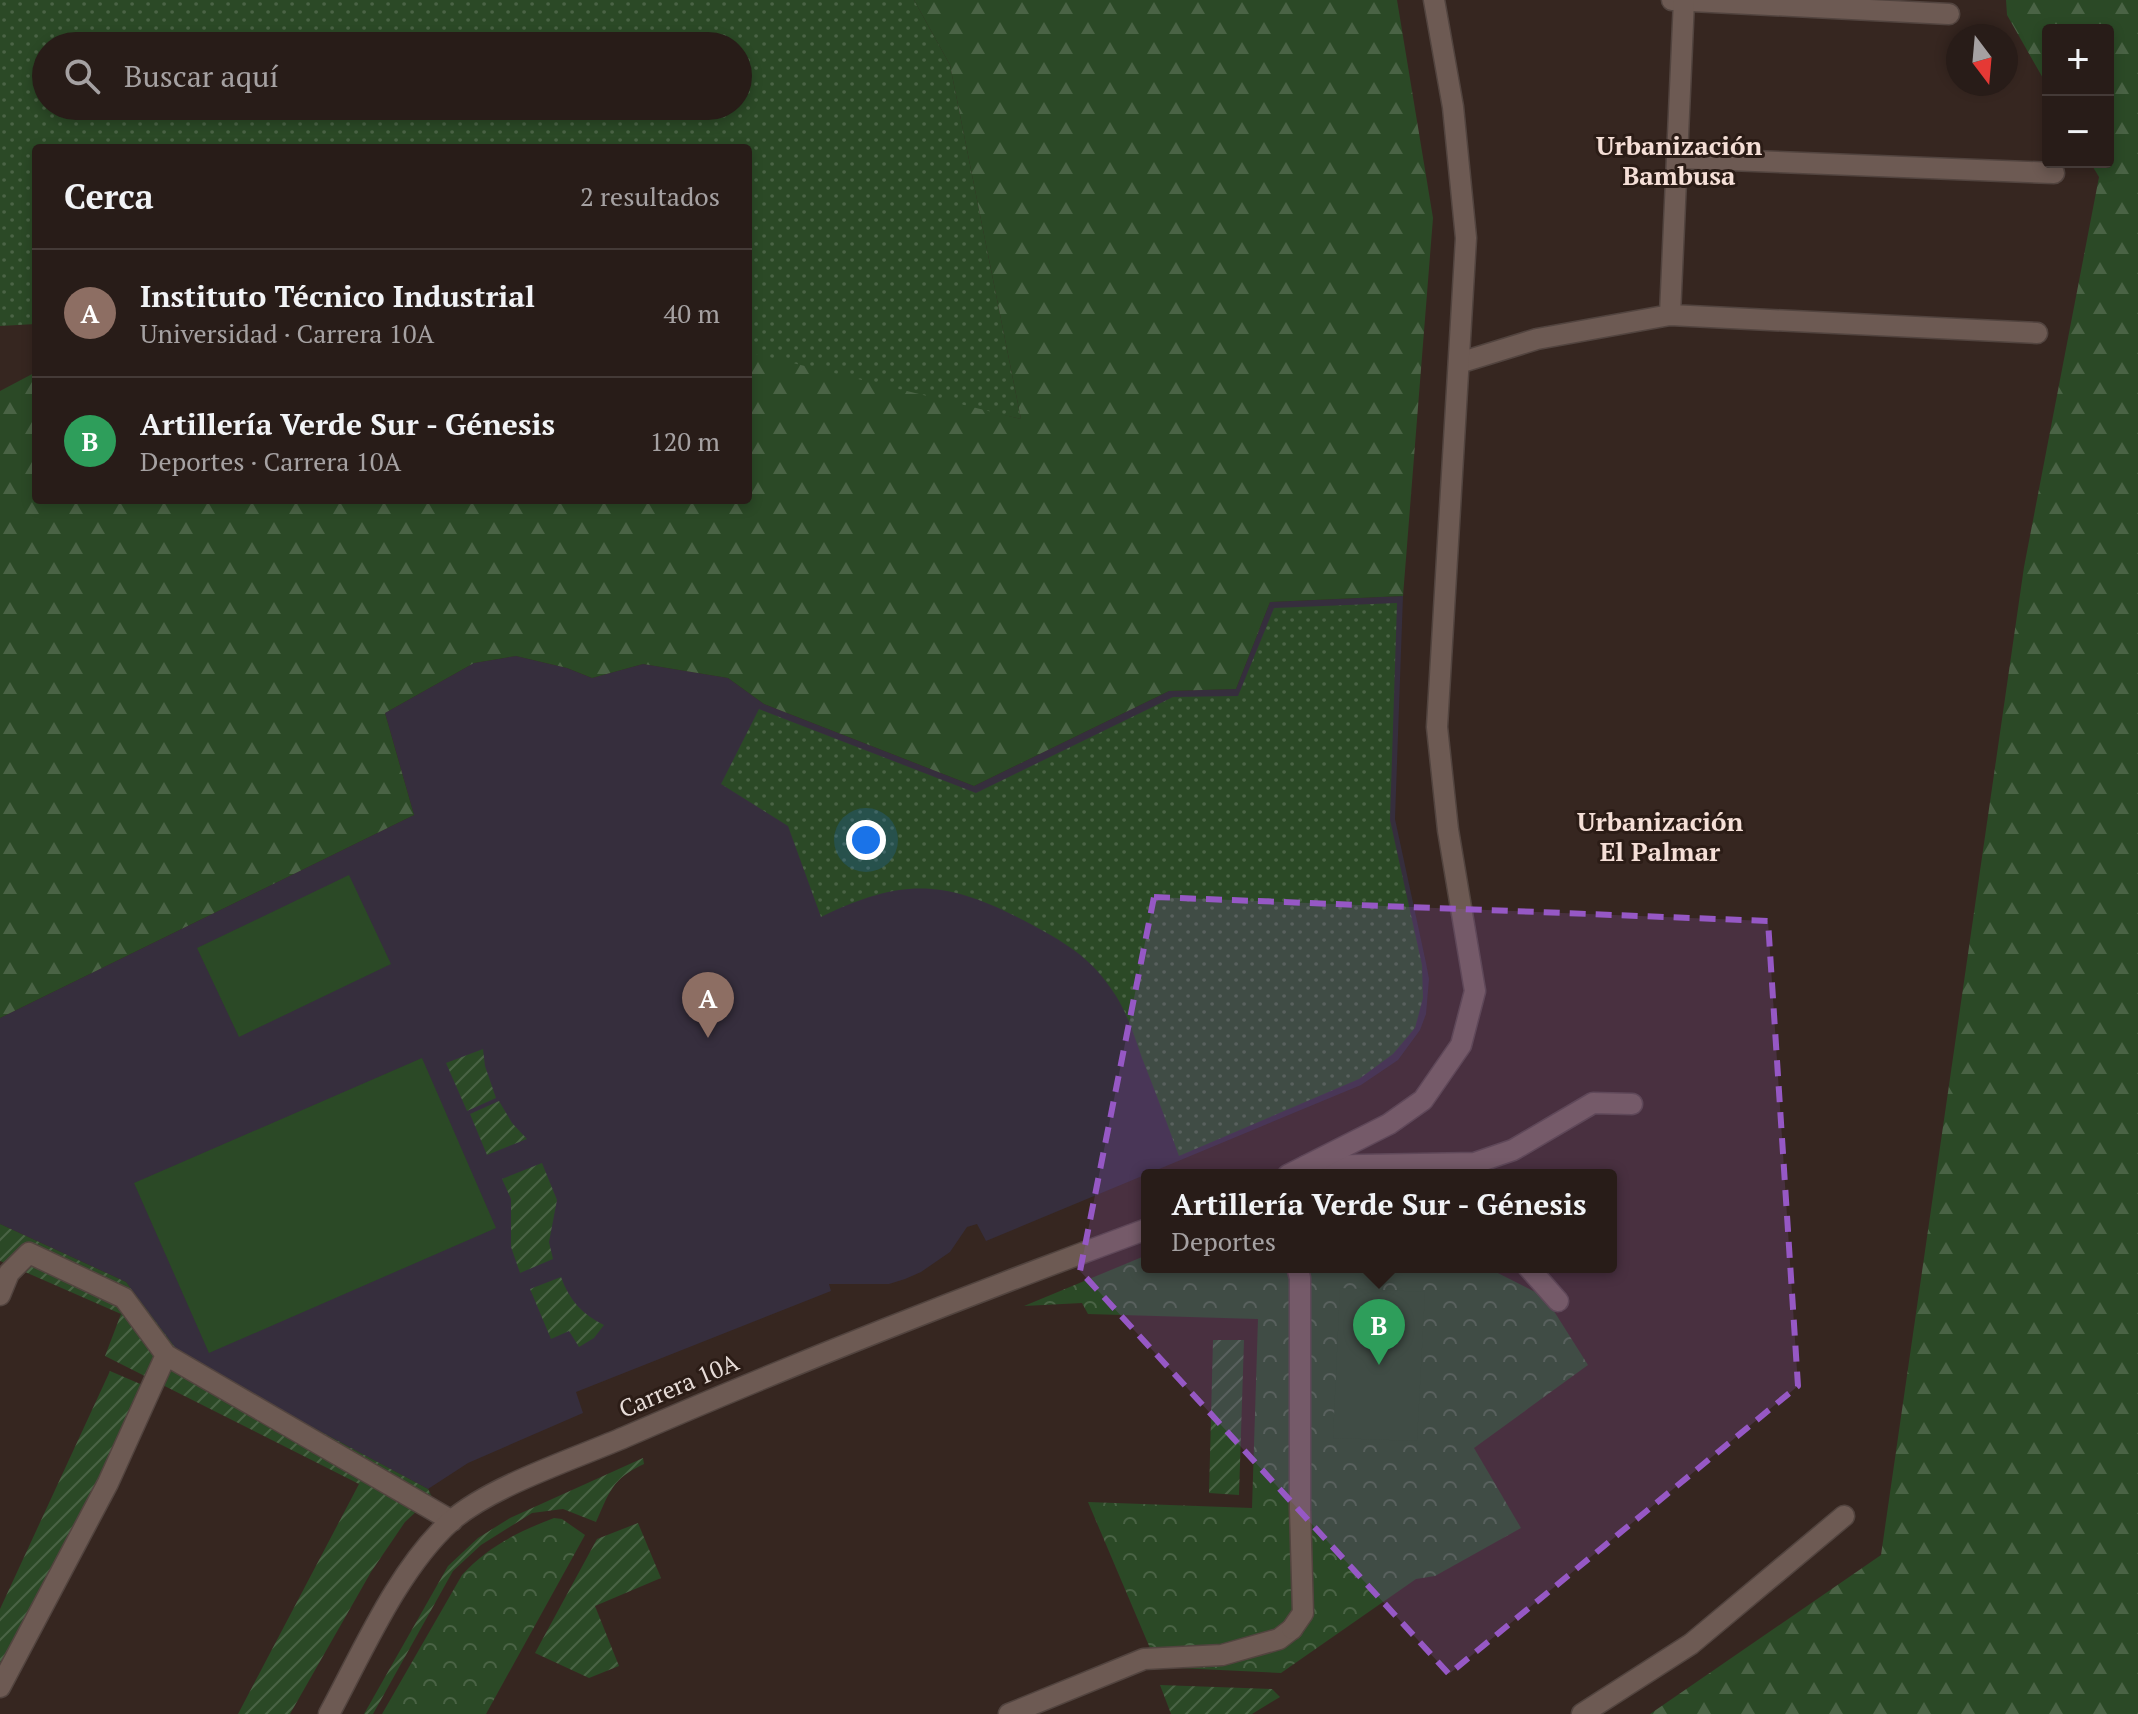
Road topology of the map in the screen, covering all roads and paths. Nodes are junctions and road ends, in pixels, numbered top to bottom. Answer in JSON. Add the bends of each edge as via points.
{"nodes":[{"id":1,"x":1437,"y":0,"type":"edge"},
{"id":2,"x":1672,"y":0,"type":"edge"},
{"id":3,"x":1684,"y":0,"type":"edge"},
{"id":4,"x":1949,"y":14,"type":"dead end"},
{"id":5,"x":1677,"y":158,"type":"junction"},
{"id":6,"x":2054,"y":173,"type":"dead end"},
{"id":7,"x":1670,"y":315,"type":"junction"},
{"id":8,"x":2037,"y":333,"type":"dead end"},
{"id":9,"x":1459,"y":363,"type":"junction"},
{"id":10,"x":1632,"y":1104,"type":"dead end"},
{"id":11,"x":1299,"y":1169,"type":"edge"},
{"id":12,"x":1441,"y":1169,"type":"edge"},
{"id":13,"x":1141,"y":1231,"type":"edge"},
{"id":14,"x":1299,"y":1273,"type":"edge"},
{"id":15,"x":1533,"y":1273,"type":"edge"},
{"id":16,"x":0,"y":1295,"type":"edge"},
{"id":17,"x":1558,"y":1301,"type":"dead end"},
{"id":18,"x":166,"y":1355,"type":"junction"},
{"id":19,"x":1844,"y":1516,"type":"dead end"},
{"id":20,"x":452,"y":1521,"type":"junction"},
{"id":21,"x":0,"y":1687,"type":"edge"},
{"id":22,"x":329,"y":1714,"type":"edge"},
{"id":23,"x":1009,"y":1714,"type":"edge"},
{"id":24,"x":1582,"y":1714,"type":"edge"}],
"edges":[{"from":1,"to":9,"type":"street","via":[[1466,238]]},
{"from":2,"to":3,"type":"street"},
{"from":3,"to":4,"type":"street"},
{"from":3,"to":5,"type":"street"},
{"from":5,"to":6,"type":"street"},
{"from":5,"to":7,"type":"street"},
{"from":7,"to":8,"type":"street"},
{"from":7,"to":9,"type":"street","via":[[1537,339]]},
{"from":9,"to":11,"type":"street","via":[[1437,727],[1475,991],[1461,1045],[1423,1100],[1389,1124]]},
{"from":10,"to":12,"type":"street","via":[[1593,1103],[1513,1150]]},
{"from":13,"to":20,"type":"street","name":"Carrera 10A","via":[[955,1300],[687,1410],[489,1496]]},
{"from":14,"to":23,"type":"street","via":[[1303,1613],[1279,1639],[1222,1655],[1144,1659]]},
{"from":15,"to":17,"type":"street"},
{"from":16,"to":18,"type":"street","via":[[9,1273],[29,1253],[124,1298]]},
{"from":18,"to":20,"type":"street"},
{"from":18,"to":21,"type":"street","via":[[108,1483]]},
{"from":19,"to":24,"type":"street","via":[[1691,1644]]},
{"from":20,"to":22,"type":"street","name":"Carrera 10A","via":[[411,1565]]}]}
